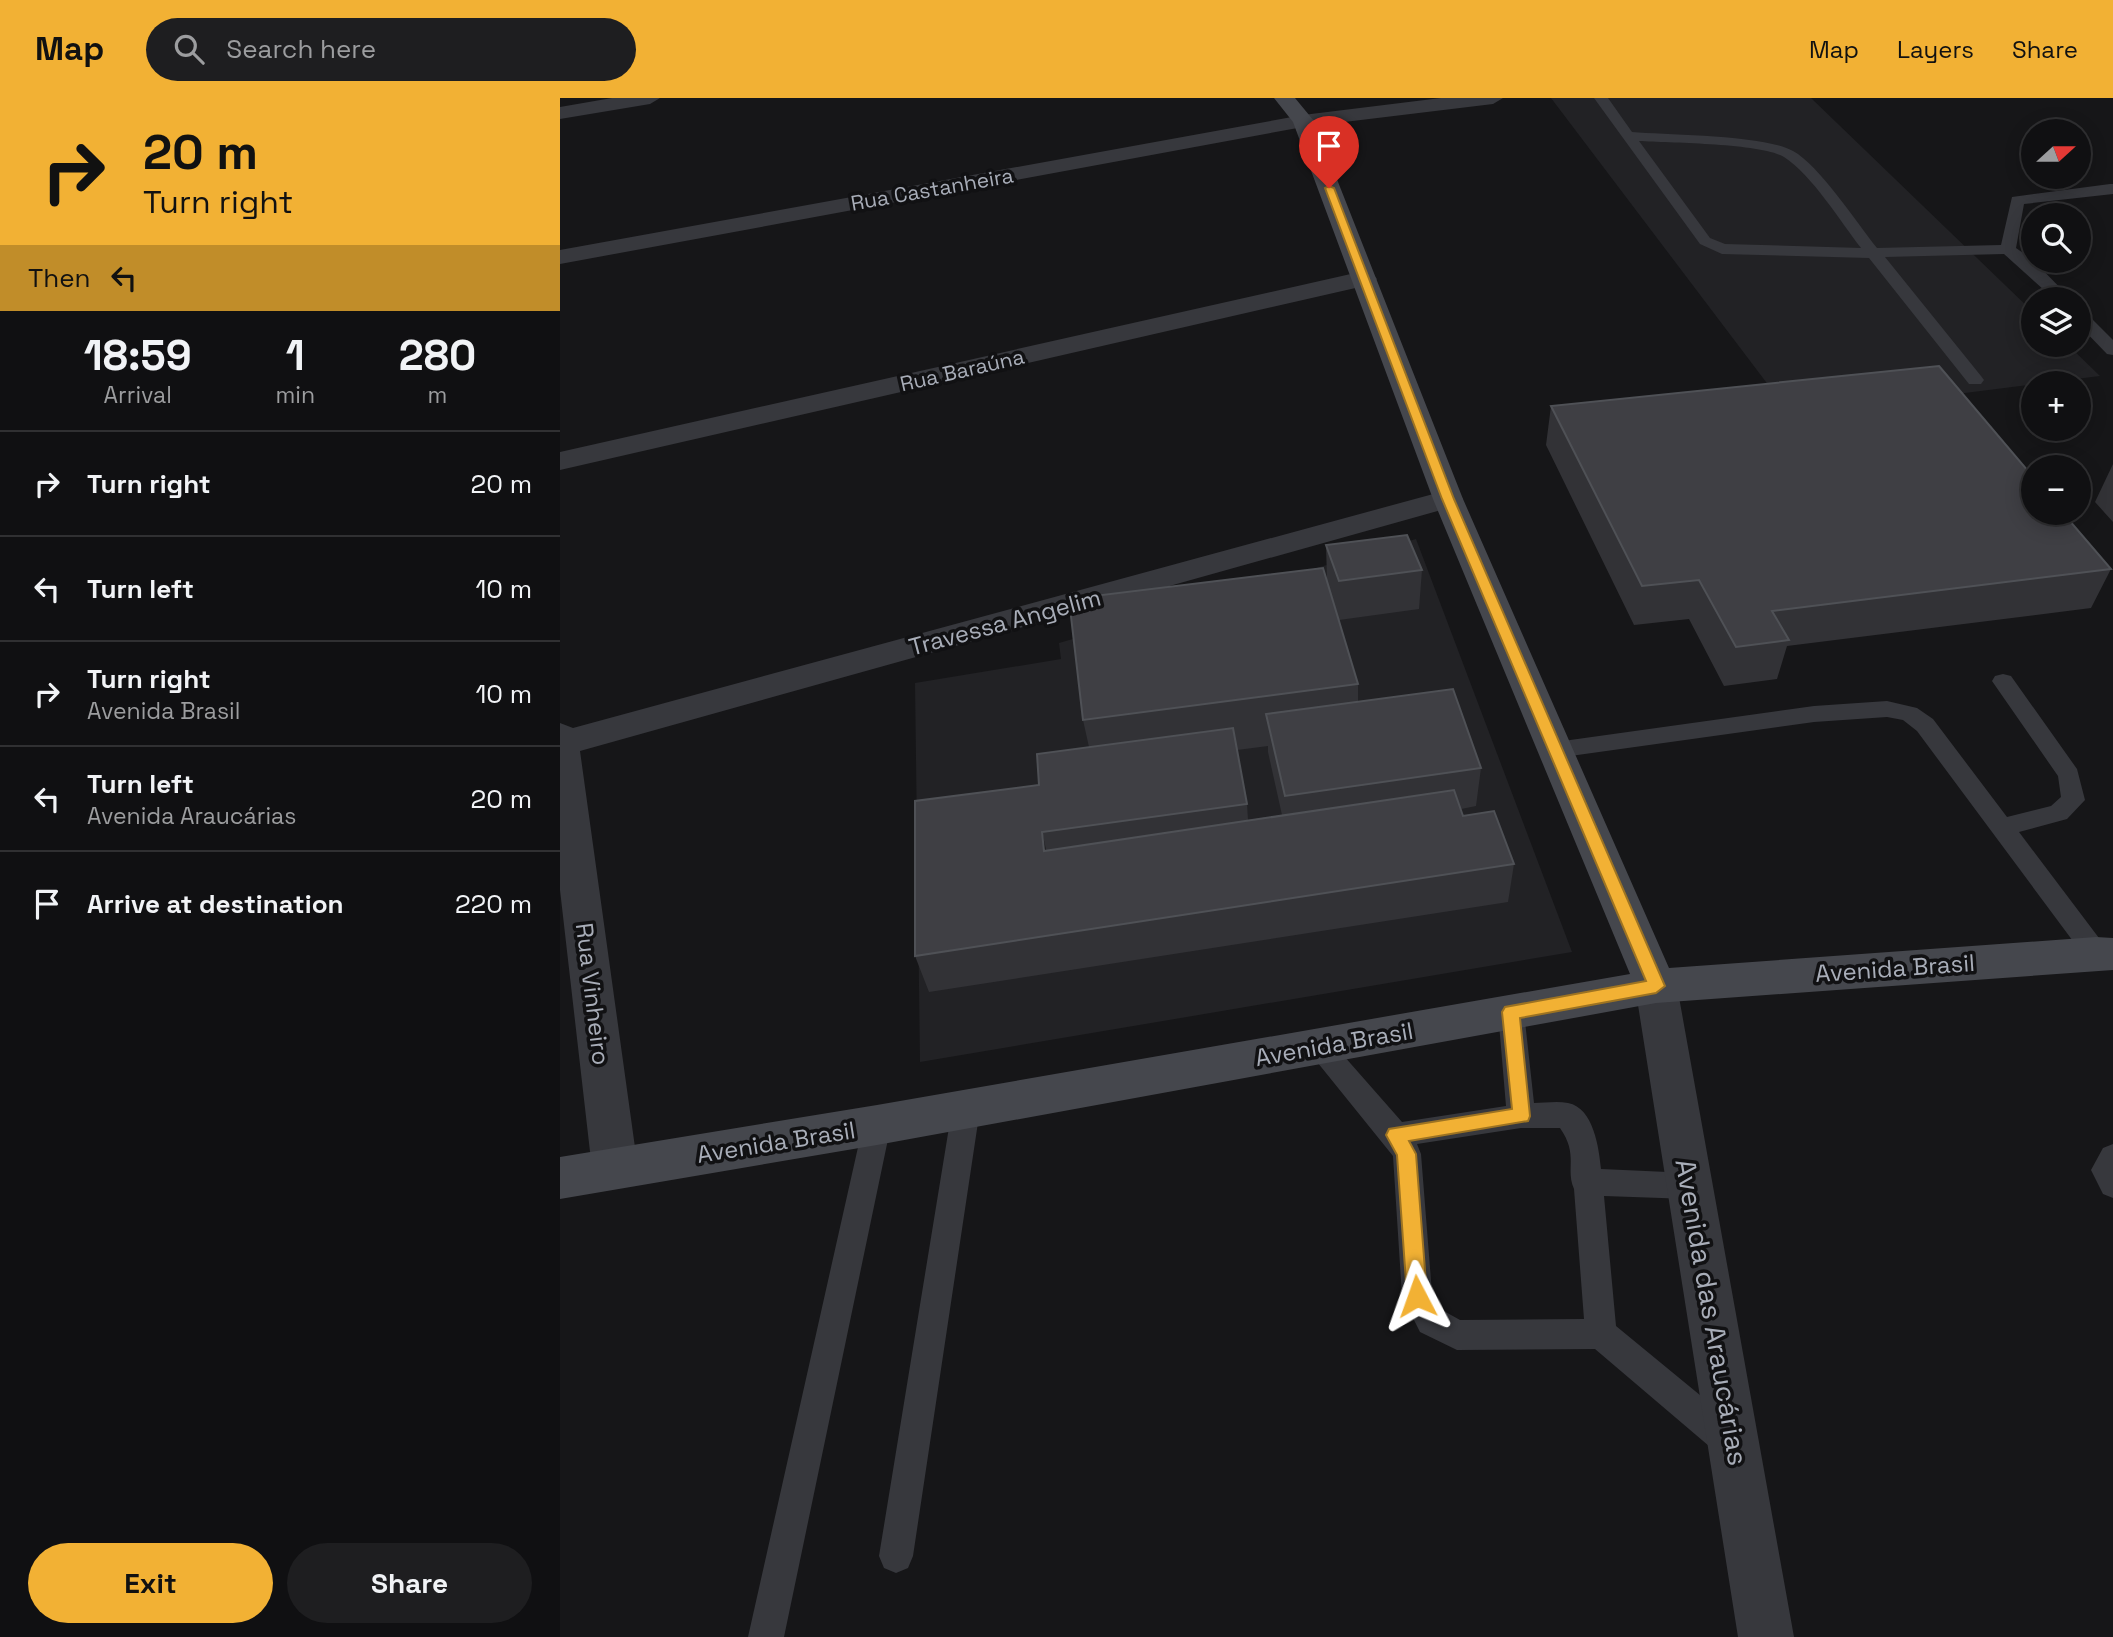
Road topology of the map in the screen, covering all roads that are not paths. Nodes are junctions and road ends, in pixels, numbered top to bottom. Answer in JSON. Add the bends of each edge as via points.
{"nodes":[{"id":1,"x":650,"y":98,"type":"edge"},
{"id":2,"x":1493,"y":98,"type":"edge"},
{"id":3,"x":1601,"y":98,"type":"edge"},
{"id":4,"x":1293,"y":109,"type":"edge"},
{"id":5,"x":560,"y":113,"type":"edge"},
{"id":6,"x":1628,"y":136,"type":"junction"},
{"id":7,"x":2113,"y":190,"type":"edge"},
{"id":8,"x":2008,"y":249,"type":"junction"},
{"id":9,"x":1872,"y":253,"type":"junction"},
{"id":10,"x":560,"y":257,"type":"edge"},
{"id":11,"x":1364,"y":279,"type":"junction"},
{"id":12,"x":2051,"y":287,"type":"edge"},
{"id":13,"x":2091,"y":327,"type":"edge"},
{"id":14,"x":2113,"y":350,"type":"edge"},
{"id":15,"x":1975,"y":380,"type":"dead end"},
{"id":16,"x":560,"y":461,"type":"edge"},
{"id":17,"x":1448,"y":499,"type":"junction"},
{"id":18,"x":2003,"y":681,"type":"dead end"},
{"id":19,"x":561,"y":740,"type":"edge"},
{"id":20,"x":1556,"y":750,"type":"junction"},
{"id":21,"x":2001,"y":828,"type":"junction"},
{"id":22,"x":2104,"y":954,"type":"edge"},
{"id":23,"x":1656,"y":986,"type":"junction"},
{"id":24,"x":1511,"y":1012,"type":"junction"},
{"id":25,"x":1319,"y":1047,"type":"junction"},
{"id":26,"x":966,"y":1109,"type":"junction"},
{"id":27,"x":1521,"y":1116,"type":"junction"},
{"id":28,"x":877,"y":1125,"type":"junction"},
{"id":29,"x":1396,"y":1135,"type":"junction"},
{"id":30,"x":2113,"y":1157,"type":"edge"},
{"id":31,"x":615,"y":1169,"type":"junction"},
{"id":32,"x":560,"y":1178,"type":"edge"},
{"id":33,"x":1585,"y":1182,"type":"junction"},
{"id":34,"x":2113,"y":1185,"type":"edge"},
{"id":35,"x":1690,"y":1186,"type":"junction"},
{"id":36,"x":1601,"y":1334,"type":"junction"},
{"id":37,"x":1734,"y":1445,"type":"junction"},
{"id":38,"x":896,"y":1556,"type":"dead end"},
{"id":39,"x":766,"y":1637,"type":"edge"},
{"id":40,"x":1766,"y":1637,"type":"edge"}],
"edges":[{"from":1,"to":5,"type":"street"},
{"from":2,"to":4,"type":"street","name":"Rua Castanheira"},
{"from":3,"to":6,"type":"lane"},
{"from":4,"to":10,"type":"street","name":"Rua Castanheira"},
{"from":4,"to":11,"type":"main road"},
{"from":6,"to":9,"type":"lane","via":[[1760,146],[1787,153],[1804,167]]},
{"from":6,"to":9,"type":"lane","via":[[1705,241],[1722,249]]},
{"from":7,"to":8,"type":"lane","via":[[2017,200]]},
{"from":8,"to":9,"type":"lane"},
{"from":8,"to":12,"type":"lane"},
{"from":9,"to":15,"type":"lane"},
{"from":11,"to":16,"type":"street","name":"Rua Baraúna"},
{"from":11,"to":17,"type":"main road"},
{"from":13,"to":14,"type":"lane"},
{"from":17,"to":19,"type":"street","name":"Travessa Angelim"},
{"from":17,"to":20,"type":"main road"},
{"from":18,"to":21,"type":"lane","via":[[2069,775],[2073,800],[2059,813]]},
{"from":19,"to":31,"type":"street","name":"Rua Vinheiro"},
{"from":20,"to":21,"type":"lane","via":[[1814,714],[1887,709],[1909,713],[1925,725]]},
{"from":20,"to":23,"type":"main road"},
{"from":21,"to":22,"type":"lane"},
{"from":22,"to":23,"type":"main road","name":"Avenida Brasil"},
{"from":23,"to":24,"type":"main road","name":"Avenida Brasil"},
{"from":23,"to":35,"type":"street","name":"Avenida das Araucárias"},
{"from":24,"to":25,"type":"main road","name":"Avenida Brasil"},
{"from":24,"to":27,"type":"lane"},
{"from":25,"to":26,"type":"main road","name":"Avenida Brasil"},
{"from":25,"to":29,"type":"lane"},
{"from":26,"to":28,"type":"main road","name":"Avenida Brasil"},
{"from":26,"to":38,"type":"lane"},
{"from":27,"to":29,"type":"lane"},
{"from":27,"to":33,"type":"lane","via":[[1567,1115],[1577,1125],[1584,1139]]},
{"from":28,"to":31,"type":"main road","name":"Avenida Brasil"},
{"from":28,"to":39,"type":"lane"},
{"from":29,"to":36,"type":"lane","via":[[1407,1154],[1417,1296],[1431,1321],[1457,1335]]},
{"from":30,"to":34,"type":"lane","via":[[2105,1170]]},
{"from":31,"to":32,"type":"main road","name":"Avenida Brasil"},
{"from":33,"to":35,"type":"lane"},
{"from":33,"to":36,"type":"lane"},
{"from":35,"to":37,"type":"street","name":"Avenida das Araucárias"},
{"from":36,"to":37,"type":"lane"},
{"from":37,"to":40,"type":"street","name":"Avenida das Araucárias"}]}
